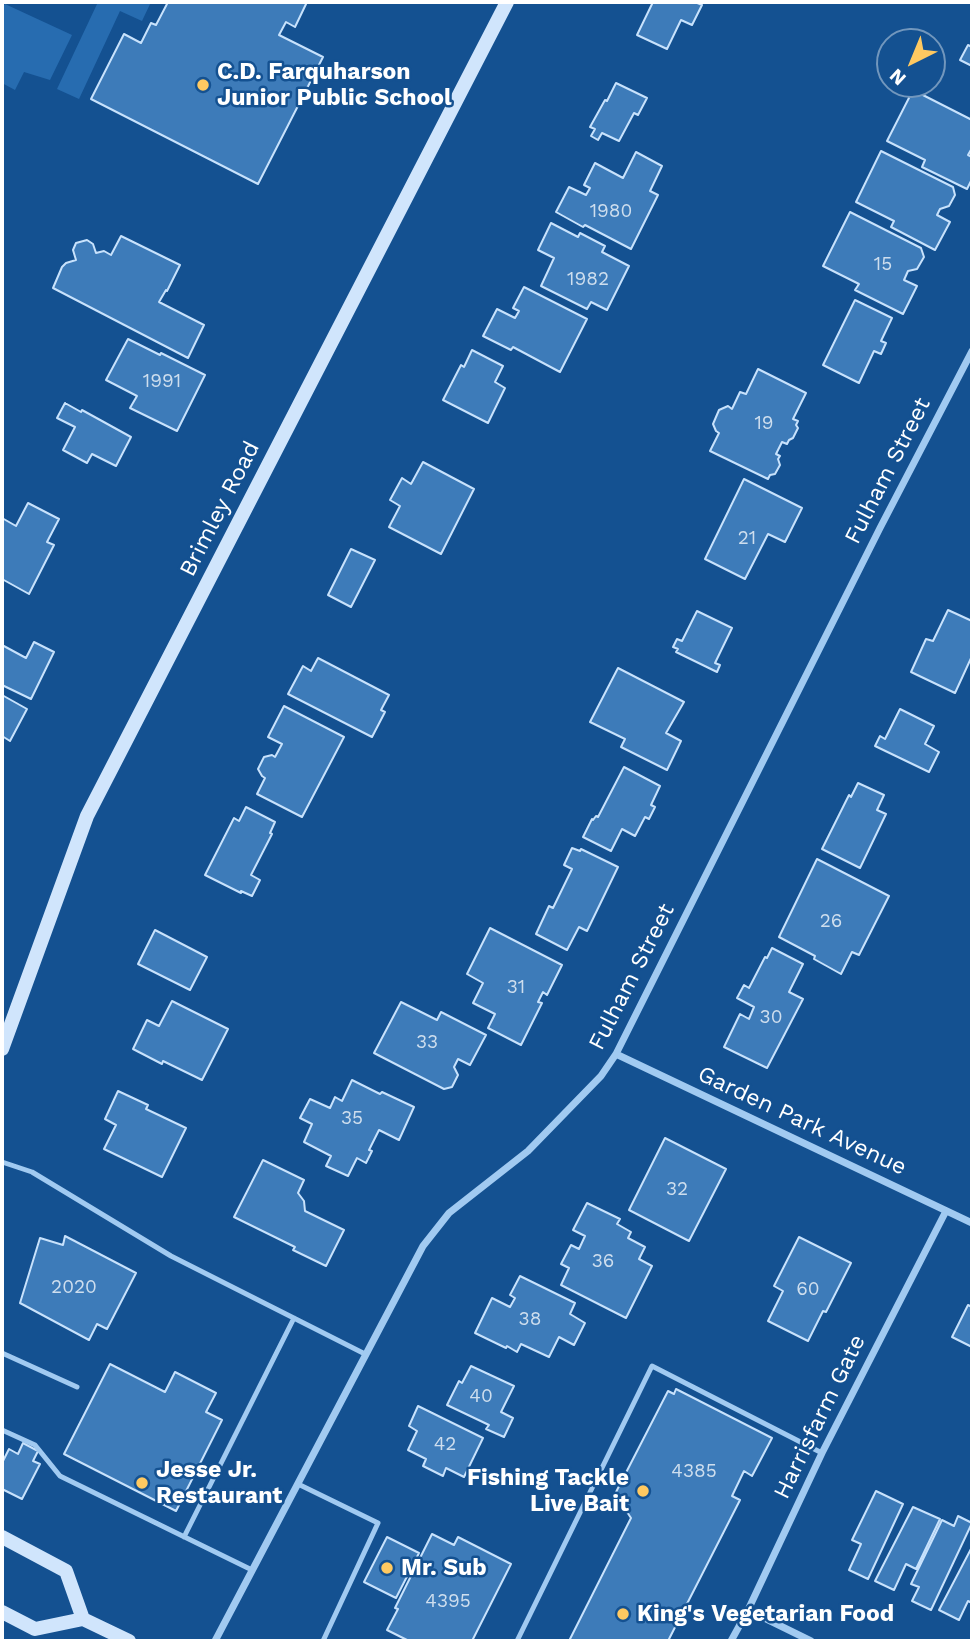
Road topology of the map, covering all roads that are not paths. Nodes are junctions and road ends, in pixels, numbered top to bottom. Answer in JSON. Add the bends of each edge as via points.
{"nodes":[{"id":1,"x":507,"y":2,"type":"edge"},
{"id":2,"x":972,"y":351,"type":"edge"},
{"id":3,"x":2,"y":1049,"type":"edge"},
{"id":4,"x":616,"y":1054,"type":"junction"},
{"id":5,"x":2,"y":1162,"type":"edge"},
{"id":6,"x":946,"y":1211,"type":"junction"},
{"id":7,"x":972,"y":1223,"type":"edge"},
{"id":8,"x":294,"y":1318,"type":"junction"},
{"id":9,"x":2,"y":1353,"type":"edge"},
{"id":10,"x":365,"y":1354,"type":"junction"},
{"id":11,"x":77,"y":1387,"type":"dead end"},
{"id":12,"x":2,"y":1430,"type":"edge"},
{"id":13,"x":822,"y":1453,"type":"junction"},
{"id":14,"x":298,"y":1484,"type":"junction"},
{"id":15,"x":2,"y":1537,"type":"edge"},
{"id":16,"x":184,"y":1537,"type":"junction"},
{"id":17,"x":252,"y":1570,"type":"junction"},
{"id":18,"x":748,"y":1610,"type":"junction"},
{"id":19,"x":2,"y":1612,"type":"edge"},
{"id":20,"x":83,"y":1619,"type":"junction"},
{"id":21,"x":129,"y":1641,"type":"edge"},
{"id":22,"x":215,"y":1641,"type":"edge"},
{"id":23,"x":323,"y":1641,"type":"edge"},
{"id":24,"x":517,"y":1641,"type":"edge"},
{"id":25,"x":731,"y":1641,"type":"edge"},
{"id":26,"x":811,"y":1641,"type":"edge"}],
"edges":[{"from":1,"to":3,"type":"main road","name":"Brimley Road","via":[[87,816]]},
{"from":2,"to":4,"type":"street","name":"Fulham Street"},
{"from":4,"to":6,"type":"street","name":"Garden Park Avenue"},
{"from":4,"to":10,"type":"street","name":"Fulham Street","via":[[601,1076],[528,1151],[449,1213],[424,1246]]},
{"from":5,"to":8,"type":"lane","via":[[32,1172],[171,1256]]},
{"from":6,"to":7,"type":"street","name":"Garden Park Avenue"},
{"from":6,"to":13,"type":"street","name":"Harrisfarm Gate"},
{"from":8,"to":10,"type":"lane"},
{"from":8,"to":16,"type":"lane"},
{"from":9,"to":11,"type":"lane"},
{"from":10,"to":14,"type":"street","name":"Fulham Street"},
{"from":12,"to":16,"type":"lane","via":[[36,1445],[60,1476]]},
{"from":13,"to":18,"type":"street","name":"Harrisfarm Gate"},
{"from":13,"to":24,"type":"lane","via":[[652,1366]]},
{"from":14,"to":17,"type":"street","name":"Fulham Street"},
{"from":14,"to":23,"type":"lane","via":[[378,1523]]},
{"from":15,"to":20,"type":"main road","via":[[66,1571]]},
{"from":16,"to":17,"type":"lane"},
{"from":17,"to":22,"type":"street","name":"Fulham Street"},
{"from":18,"to":25,"type":"street","name":"Harrisfarm Gate"},
{"from":18,"to":26,"type":"street"},
{"from":19,"to":20,"type":"main road","via":[[35,1629]]},
{"from":20,"to":21,"type":"main road"}]}
